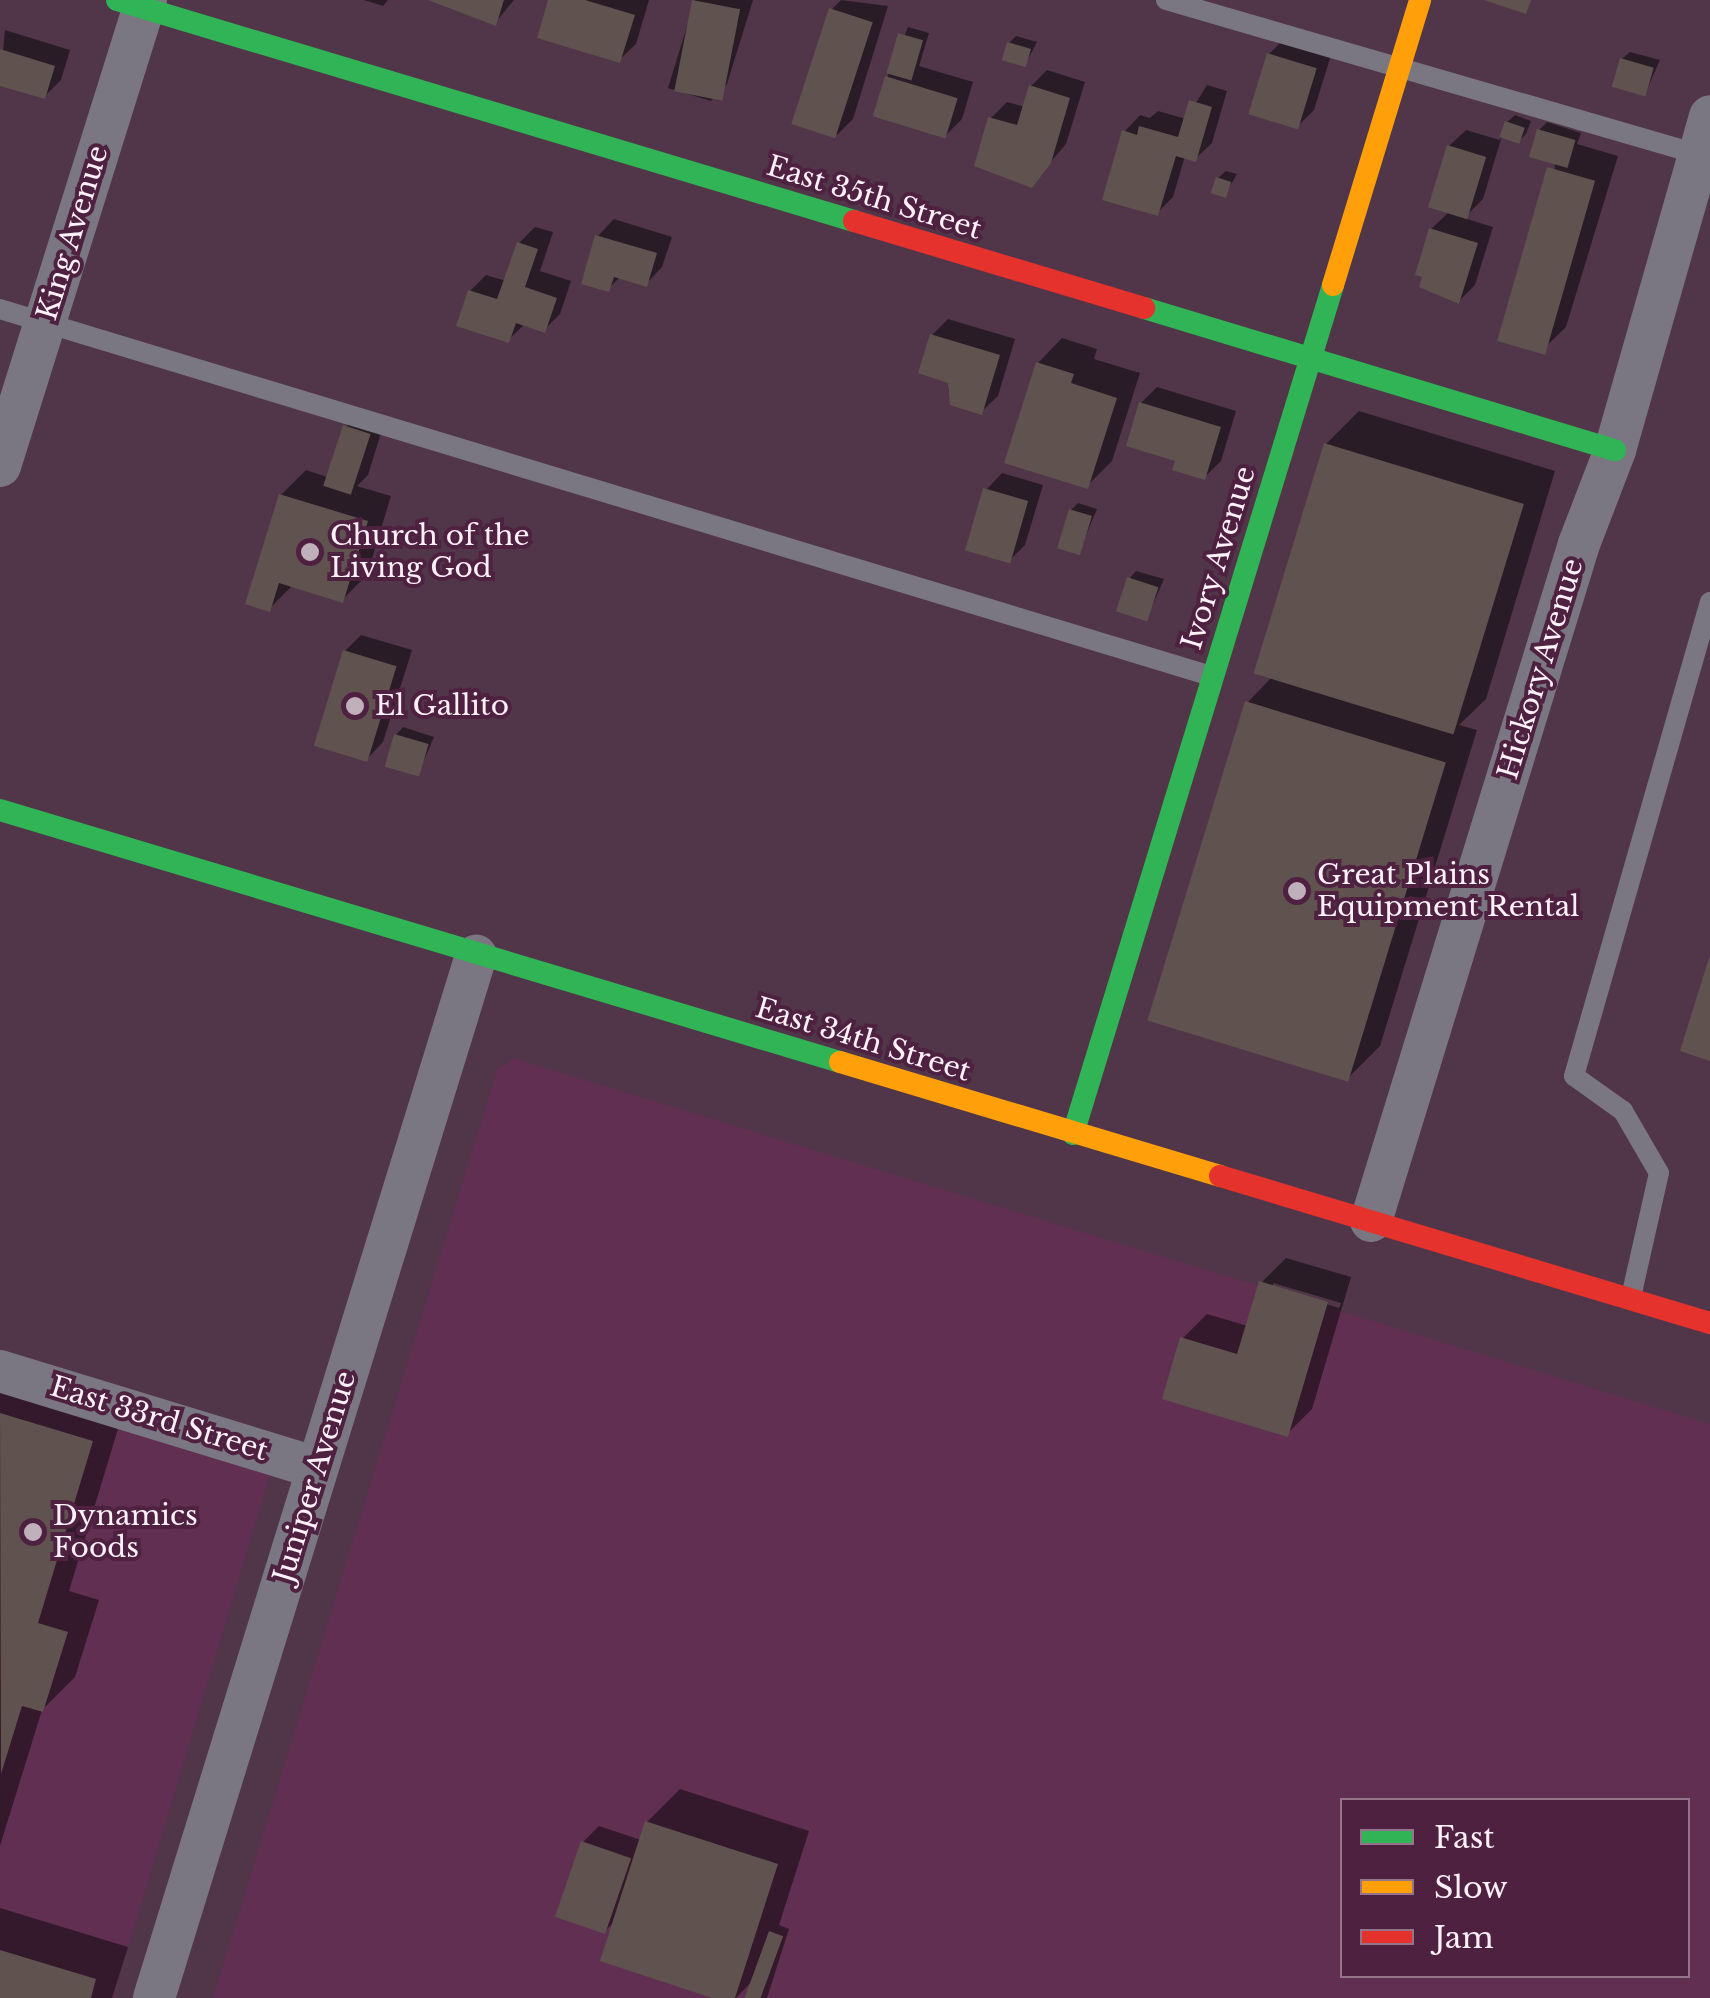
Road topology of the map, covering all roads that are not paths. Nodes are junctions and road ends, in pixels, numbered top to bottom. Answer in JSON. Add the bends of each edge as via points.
{"nodes":[{"id":1,"x":1166,"y":0,"type":"edge"},
{"id":2,"x":1420,"y":0,"type":"edge"},
{"id":3,"x":135,"y":3,"type":"edge"},
{"id":4,"x":1398,"y":72,"type":"junction"},
{"id":5,"x":1706,"y":135,"type":"edge"},
{"id":6,"x":0,"y":308,"type":"edge"},
{"id":7,"x":45,"y":323,"type":"junction"},
{"id":8,"x":1312,"y":361,"type":"junction"},
{"id":9,"x":1615,"y":450,"type":"junction"},
{"id":10,"x":0,"y":466,"type":"edge"},
{"id":11,"x":1710,"y":602,"type":"edge"},
{"id":12,"x":1214,"y":677,"type":"junction"},
{"id":13,"x":0,"y":810,"type":"edge"},
{"id":14,"x":476,"y":956,"type":"junction"},
{"id":15,"x":1074,"y":1134,"type":"junction"},
{"id":16,"x":1371,"y":1221,"type":"junction"},
{"id":17,"x":1630,"y":1299,"type":"junction"},
{"id":18,"x":1710,"y":1323,"type":"edge"},
{"id":19,"x":0,"y":1371,"type":"edge"},
{"id":20,"x":318,"y":1468,"type":"junction"},
{"id":21,"x":154,"y":1998,"type":"edge"}],
"edges":[{"from":1,"to":4,"type":"lane"},
{"from":2,"to":4,"type":"street","name":"Ivory Avenue"},
{"from":3,"to":7,"type":"street","name":"King Avenue"},
{"from":3,"to":8,"type":"street","name":"East 35th Street"},
{"from":4,"to":5,"type":"lane"},
{"from":4,"to":8,"type":"street","name":"Ivory Avenue"},
{"from":5,"to":9,"type":"street","name":"Hickory Avenue"},
{"from":6,"to":7,"type":"lane"},
{"from":7,"to":10,"type":"street","name":"King Avenue"},
{"from":7,"to":12,"type":"lane"},
{"from":8,"to":9,"type":"street","name":"East 35th Street"},
{"from":8,"to":12,"type":"street","name":"Ivory Avenue"},
{"from":9,"to":16,"type":"street","name":"Hickory Avenue","via":[[1579,544]]},
{"from":11,"to":17,"type":"lane","via":[[1574,1076],[1623,1111],[1659,1173]]},
{"from":12,"to":15,"type":"street","name":"Ivory Avenue"},
{"from":13,"to":14,"type":"street","name":"East 34th Street"},
{"from":14,"to":15,"type":"street","name":"East 34th Street"},
{"from":14,"to":20,"type":"street","name":"Juniper Avenue"},
{"from":15,"to":16,"type":"street","name":"East 34th Street"},
{"from":16,"to":17,"type":"street","name":"East 34th Street"},
{"from":17,"to":18,"type":"street","name":"East 34th Street"},
{"from":19,"to":20,"type":"street","name":"East 33rd Street"},
{"from":20,"to":21,"type":"street","name":"Juniper Avenue"}]}
